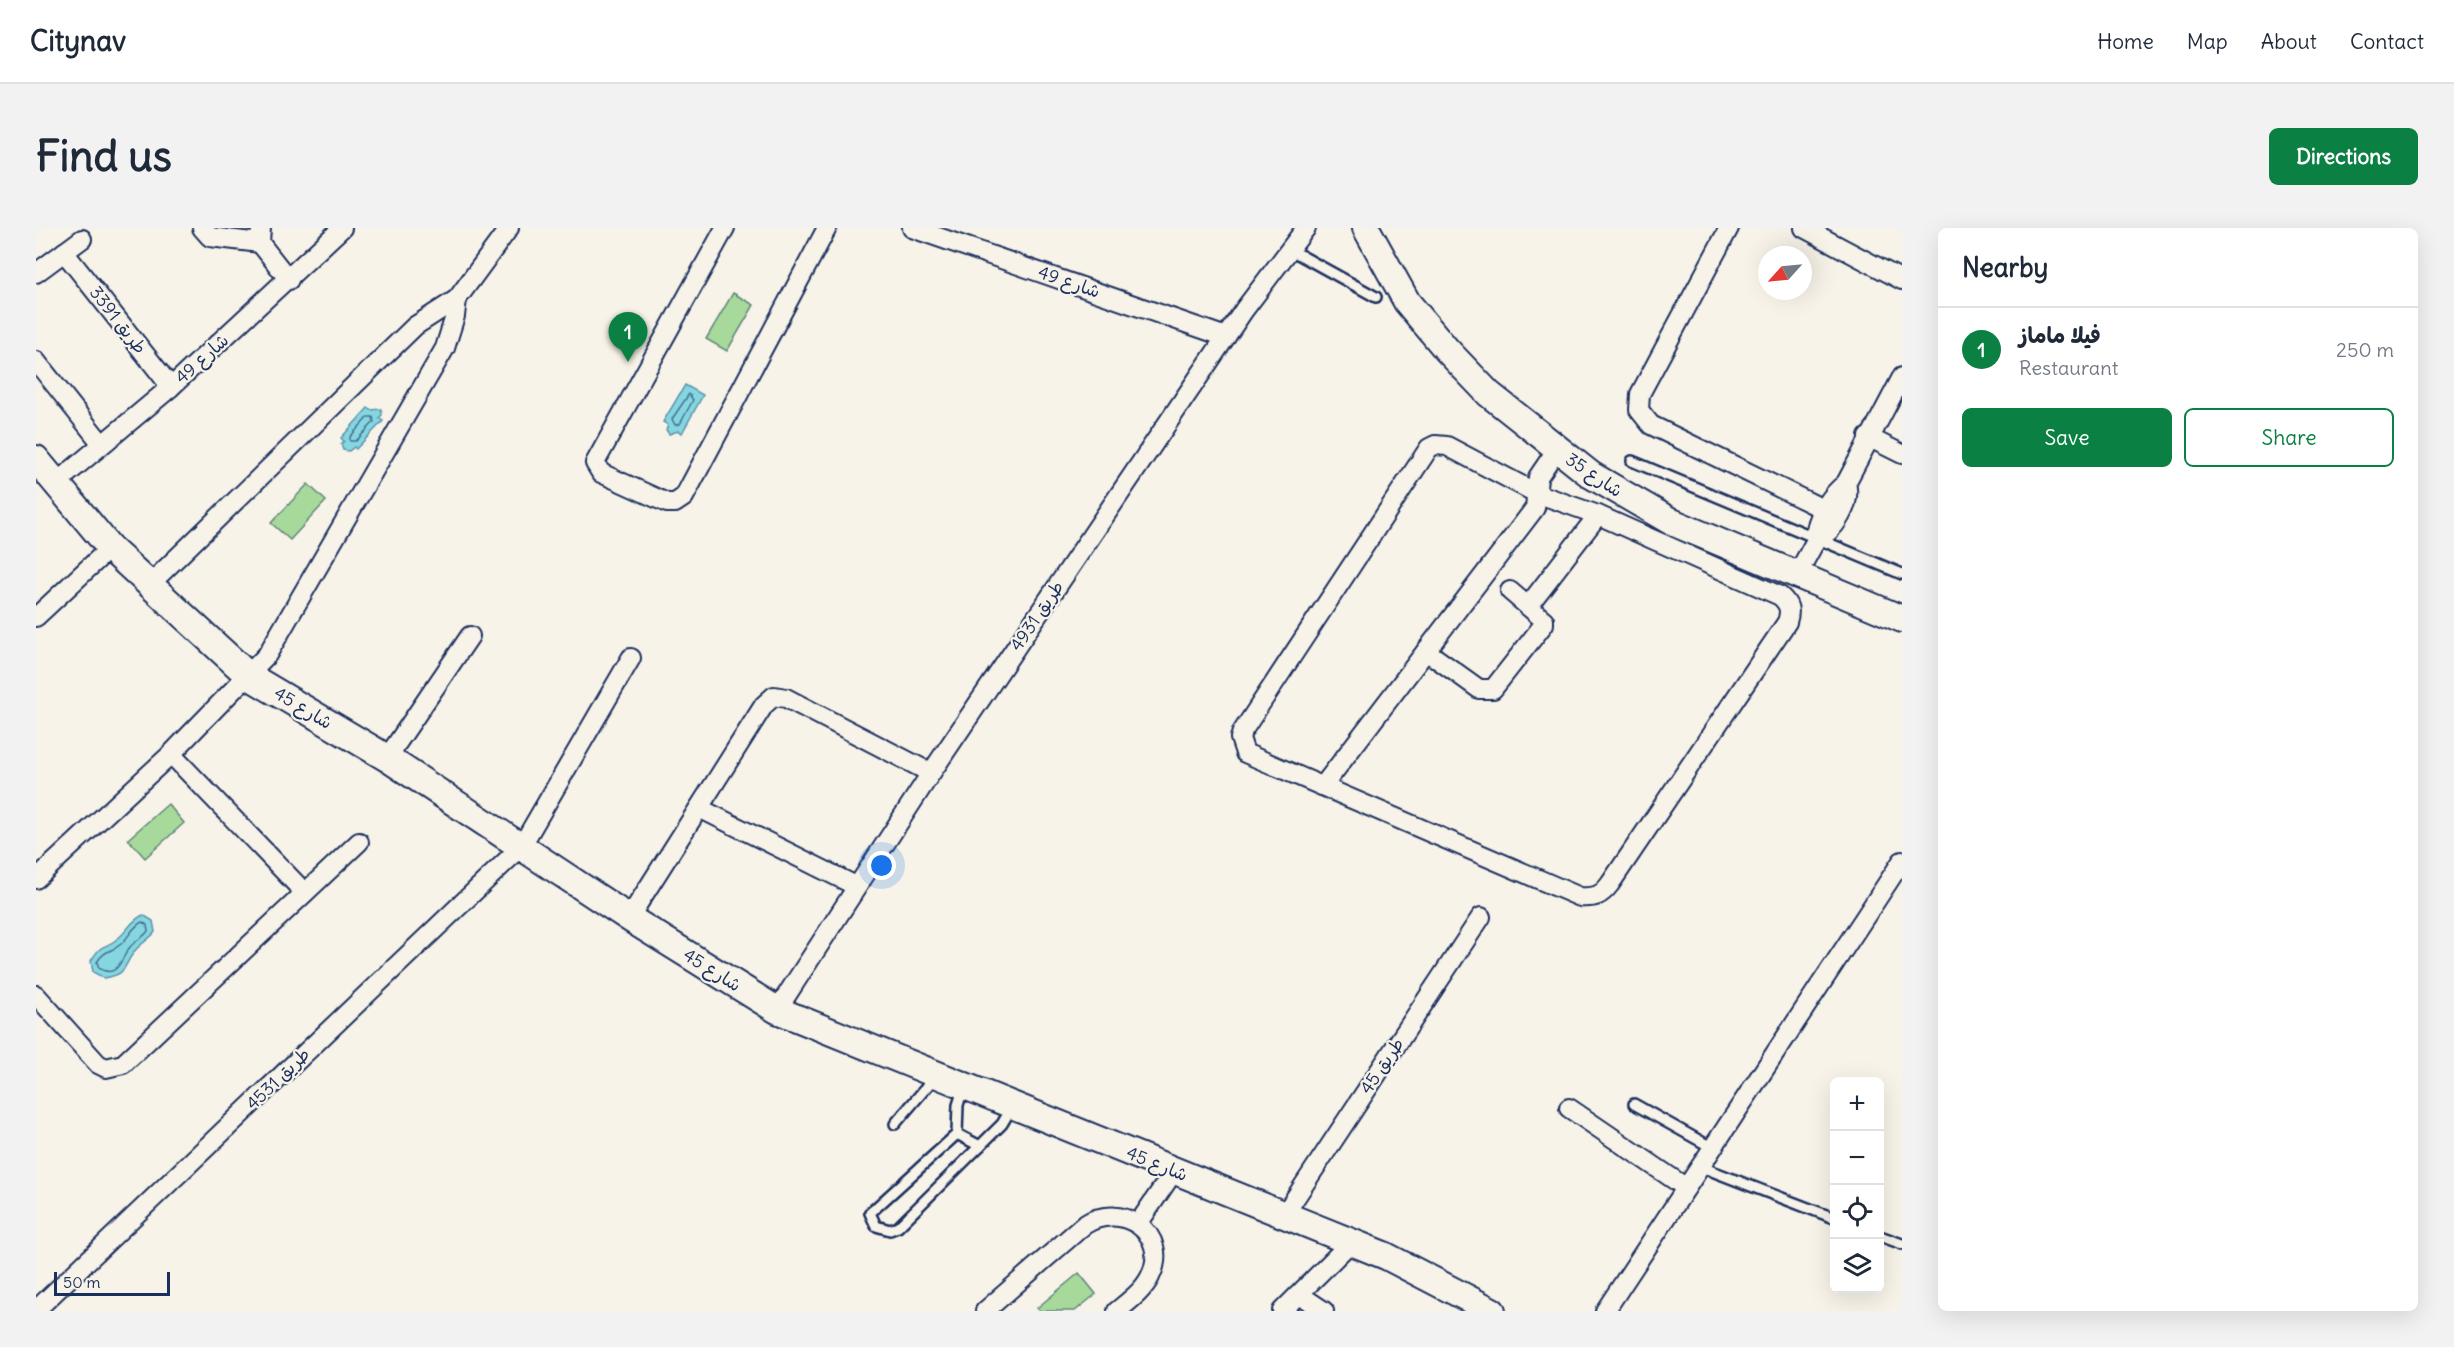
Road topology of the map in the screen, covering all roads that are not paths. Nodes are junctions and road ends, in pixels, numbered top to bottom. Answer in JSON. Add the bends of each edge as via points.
{"nodes":[{"id":1,"x":202,"y":228,"type":"edge"},
{"id":2,"x":342,"y":228,"type":"edge"},
{"id":3,"x":509,"y":228,"type":"edge"},
{"id":4,"x":725,"y":228,"type":"edge"},
{"id":5,"x":827,"y":228,"type":"edge"},
{"id":6,"x":912,"y":228,"type":"edge"},
{"id":7,"x":1306,"y":228,"type":"edge"},
{"id":8,"x":1366,"y":228,"type":"edge"},
{"id":9,"x":1729,"y":228,"type":"edge"},
{"id":10,"x":1804,"y":228,"type":"edge"},
{"id":11,"x":261,"y":235,"type":"edge"},
{"id":12,"x":82,"y":239,"type":"dead end"},
{"id":13,"x":1288,"y":249,"type":"junction"},
{"id":14,"x":64,"y":252,"type":"junction"},
{"id":15,"x":36,"y":273,"type":"edge"},
{"id":16,"x":289,"y":280,"type":"junction"},
{"id":17,"x":1902,"y":280,"type":"edge"},
{"id":18,"x":1376,"y":297,"type":"dead end"},
{"id":19,"x":457,"y":299,"type":"junction"},
{"id":20,"x":1226,"y":337,"type":"junction"},
{"id":21,"x":36,"y":361,"type":"edge"},
{"id":22,"x":1902,"y":377,"type":"edge"},
{"id":23,"x":171,"y":387,"type":"junction"},
{"id":24,"x":1868,"y":437,"type":"junction"},
{"id":25,"x":102,"y":444,"type":"junction"},
{"id":26,"x":1557,"y":449,"type":"junction"},
{"id":27,"x":1902,"y":454,"type":"edge"},
{"id":28,"x":36,"y":459,"type":"edge"},
{"id":29,"x":1632,"y":461,"type":"dead end"},
{"id":30,"x":1846,"y":483,"type":"junction"},
{"id":31,"x":55,"y":484,"type":"junction"},
{"id":32,"x":1536,"y":493,"type":"junction"},
{"id":33,"x":1825,"y":510,"type":"junction"},
{"id":34,"x":1598,"y":515,"type":"junction"},
{"id":35,"x":1816,"y":540,"type":"junction"},
{"id":36,"x":110,"y":548,"type":"junction"},
{"id":37,"x":1798,"y":573,"type":"junction"},
{"id":38,"x":1902,"y":574,"type":"edge"},
{"id":39,"x":149,"y":585,"type":"junction"},
{"id":40,"x":1510,"y":591,"type":"dead end"},
{"id":41,"x":1528,"y":606,"type":"junction"},
{"id":42,"x":36,"y":617,"type":"edge"},
{"id":43,"x":1902,"y":619,"type":"edge"},
{"id":44,"x":470,"y":636,"type":"dead end"},
{"id":45,"x":1426,"y":651,"type":"junction"},
{"id":46,"x":631,"y":658,"type":"dead end"},
{"id":47,"x":249,"y":676,"type":"junction"},
{"id":48,"x":171,"y":754,"type":"junction"},
{"id":49,"x":387,"y":758,"type":"junction"},
{"id":50,"x":931,"y":773,"type":"junction"},
{"id":51,"x":1323,"y":786,"type":"junction"},
{"id":52,"x":699,"y":808,"type":"junction"},
{"id":53,"x":359,"y":842,"type":"dead end"},
{"id":54,"x":521,"y":847,"type":"junction"},
{"id":55,"x":1902,"y":861,"type":"edge"},
{"id":56,"x":36,"y":879,"type":"edge"},
{"id":57,"x":856,"y":886,"type":"junction"},
{"id":58,"x":304,"y":892,"type":"junction"},
{"id":59,"x":1481,"y":917,"type":"dead end"},
{"id":60,"x":629,"y":918,"type":"junction"},
{"id":61,"x":36,"y":995,"type":"edge"},
{"id":62,"x":777,"y":1010,"type":"junction"},
{"id":63,"x":937,"y":1074,"type":"junction"},
{"id":64,"x":964,"y":1084,"type":"junction"},
{"id":65,"x":1634,"y":1104,"type":"dead end"},
{"id":66,"x":1013,"y":1105,"type":"junction"},
{"id":67,"x":1569,"y":1108,"type":"dead end"},
{"id":68,"x":895,"y":1124,"type":"dead end"},
{"id":69,"x":957,"y":1134,"type":"junction"},
{"id":70,"x":980,"y":1146,"type":"junction"},
{"id":71,"x":1711,"y":1147,"type":"junction"},
{"id":72,"x":1699,"y":1166,"type":"junction"},
{"id":73,"x":1174,"y":1171,"type":"junction"},
{"id":74,"x":1685,"y":1187,"type":"junction"},
{"id":75,"x":1284,"y":1215,"type":"junction"},
{"id":76,"x":1830,"y":1216,"type":"edge"},
{"id":77,"x":1138,"y":1224,"type":"junction"},
{"id":78,"x":1884,"y":1237,"type":"edge"},
{"id":79,"x":1350,"y":1242,"type":"junction"},
{"id":80,"x":1902,"y":1244,"type":"edge"},
{"id":81,"x":1300,"y":1295,"type":"junction"},
{"id":82,"x":38,"y":1305,"type":"edge"},
{"id":83,"x":986,"y":1311,"type":"edge"},
{"id":84,"x":1118,"y":1311,"type":"edge"},
{"id":85,"x":1282,"y":1311,"type":"edge"},
{"id":86,"x":1324,"y":1311,"type":"edge"},
{"id":87,"x":1492,"y":1311,"type":"edge"},
{"id":88,"x":1605,"y":1311,"type":"edge"}],
"edges":[{"from":1,"to":11,"type":"street","via":[[210,237]]},
{"from":2,"to":16,"type":"street","name":"شارع 49"},
{"from":3,"to":19,"type":"street"},
{"from":4,"to":5,"type":"street","via":[[595,463],[601,473],[667,503],[684,497]]},
{"from":6,"to":20,"type":"street","name":"شارع 49"},
{"from":7,"to":13,"type":"street","name":"طريق 4931"},
{"from":8,"to":26,"type":"street","name":"شارع 35","via":[[1407,302],[1447,350],[1489,394]]},
{"from":9,"to":33,"type":"street","via":[[1640,394],[1639,411],[1651,425]]},
{"from":10,"to":17,"type":"street"},
{"from":11,"to":16,"type":"street"},
{"from":12,"to":14,"type":"street"},
{"from":13,"to":18,"type":"lane"},
{"from":13,"to":20,"type":"street","name":"طريق 4931"},
{"from":14,"to":15,"type":"street"},
{"from":14,"to":23,"type":"street","name":"طريق 3391"},
{"from":16,"to":23,"type":"street","name":"شارع 49"},
{"from":19,"to":39,"type":"street","via":[[416,326]]},
{"from":19,"to":47,"type":"street","via":[[445,348],[267,655]]},
{"from":20,"to":50,"type":"street","name":"طريق 4931"},
{"from":21,"to":25,"type":"street"},
{"from":22,"to":24,"type":"street"},
{"from":23,"to":25,"type":"street","name":"شارع 49"},
{"from":24,"to":27,"type":"street"},
{"from":24,"to":30,"type":"street"},
{"from":25,"to":31,"type":"street","name":"شارع 49"},
{"from":26,"to":32,"type":"street","via":[[1538,477]]},
{"from":26,"to":37,"type":"street","name":"شارع 35","via":[[1591,475],[1672,522]]},
{"from":28,"to":31,"type":"street","name":"شارع 45"},
{"from":29,"to":35,"type":"lane"},
{"from":30,"to":33,"type":"street"},
{"from":30,"to":35,"type":"street","via":[[1847,499],[1834,526]]},
{"from":31,"to":36,"type":"street","name":"شارع 45"},
{"from":32,"to":34,"type":"street"},
{"from":32,"to":45,"type":"street","via":[[1535,508]]},
{"from":32,"to":51,"type":"street","via":[[1447,446],[1429,448],[1240,738],[1245,753]]},
{"from":33,"to":35,"type":"street"},
{"from":34,"to":41,"type":"street"},
{"from":34,"to":51,"type":"street","via":[[1780,596],[1790,612],[1701,752],[1603,894],[1580,897]]},
{"from":35,"to":37,"type":"street"},
{"from":35,"to":38,"type":"lane"},
{"from":36,"to":39,"type":"street","name":"شارع 45"},
{"from":36,"to":42,"type":"street"},
{"from":37,"to":43,"type":"street","name":"شارع 35"},
{"from":39,"to":47,"type":"street","name":"شارع 45"},
{"from":40,"to":41,"type":"street"},
{"from":41,"to":45,"type":"street","via":[[1544,624],[1493,689],[1479,689]]},
{"from":44,"to":49,"type":"street"},
{"from":45,"to":51,"type":"street"},
{"from":46,"to":54,"type":"street","name":"طريق 4531"},
{"from":47,"to":48,"type":"street"},
{"from":47,"to":49,"type":"street","name":"شارع 45"},
{"from":48,"to":56,"type":"street"},
{"from":48,"to":58,"type":"street"},
{"from":49,"to":54,"type":"street","name":"شارع 45"},
{"from":50,"to":52,"type":"street","via":[[786,698],[774,696],[764,705]]},
{"from":50,"to":57,"type":"street","name":"طريق 4931"},
{"from":52,"to":57,"type":"street"},
{"from":52,"to":60,"type":"street"},
{"from":53,"to":58,"type":"street"},
{"from":54,"to":60,"type":"street","name":"شارع 45"},
{"from":54,"to":82,"type":"street","name":"طريق 4531"},
{"from":55,"to":71,"type":"street"},
{"from":57,"to":62,"type":"street","name":"طريق 4931"},
{"from":58,"to":61,"type":"street","via":[[130,1059],[115,1068],[98,1064]]},
{"from":59,"to":75,"type":"street","name":"طريق 45"},
{"from":60,"to":62,"type":"street","name":"شارع 45"},
{"from":62,"to":63,"type":"street","name":"شارع 45"},
{"from":63,"to":64,"type":"street","name":"شارع 45"},
{"from":63,"to":68,"type":"lane"},
{"from":64,"to":66,"type":"street","name":"شارع 45"},
{"from":64,"to":69,"type":"lane"},
{"from":65,"to":71,"type":"lane"},
{"from":66,"to":70,"type":"lane","via":[[1002,1124]]},
{"from":66,"to":73,"type":"street","name":"شارع 45"},
{"from":67,"to":74,"type":"street"},
{"from":69,"to":70,"type":"lane"},
{"from":69,"to":70,"type":"lane","via":[[870,1213],[876,1226],[890,1230],[898,1227]]},
{"from":71,"to":72,"type":"street"},
{"from":72,"to":74,"type":"street"},
{"from":72,"to":76,"type":"lane"},
{"from":73,"to":75,"type":"street","name":"شارع 45"},
{"from":73,"to":77,"type":"street"},
{"from":74,"to":88,"type":"street"},
{"from":75,"to":79,"type":"street","name":"شارع 45"},
{"from":77,"to":83,"type":"street","via":[[1116,1215],[1093,1219]]},
{"from":77,"to":84,"type":"street","via":[[1152,1243],[1154,1266],[1143,1287]]},
{"from":78,"to":80,"type":"lane"},
{"from":79,"to":81,"type":"street"},
{"from":79,"to":87,"type":"street","name":"شارع 45"},
{"from":81,"to":85,"type":"street"},
{"from":81,"to":86,"type":"street"}]}
